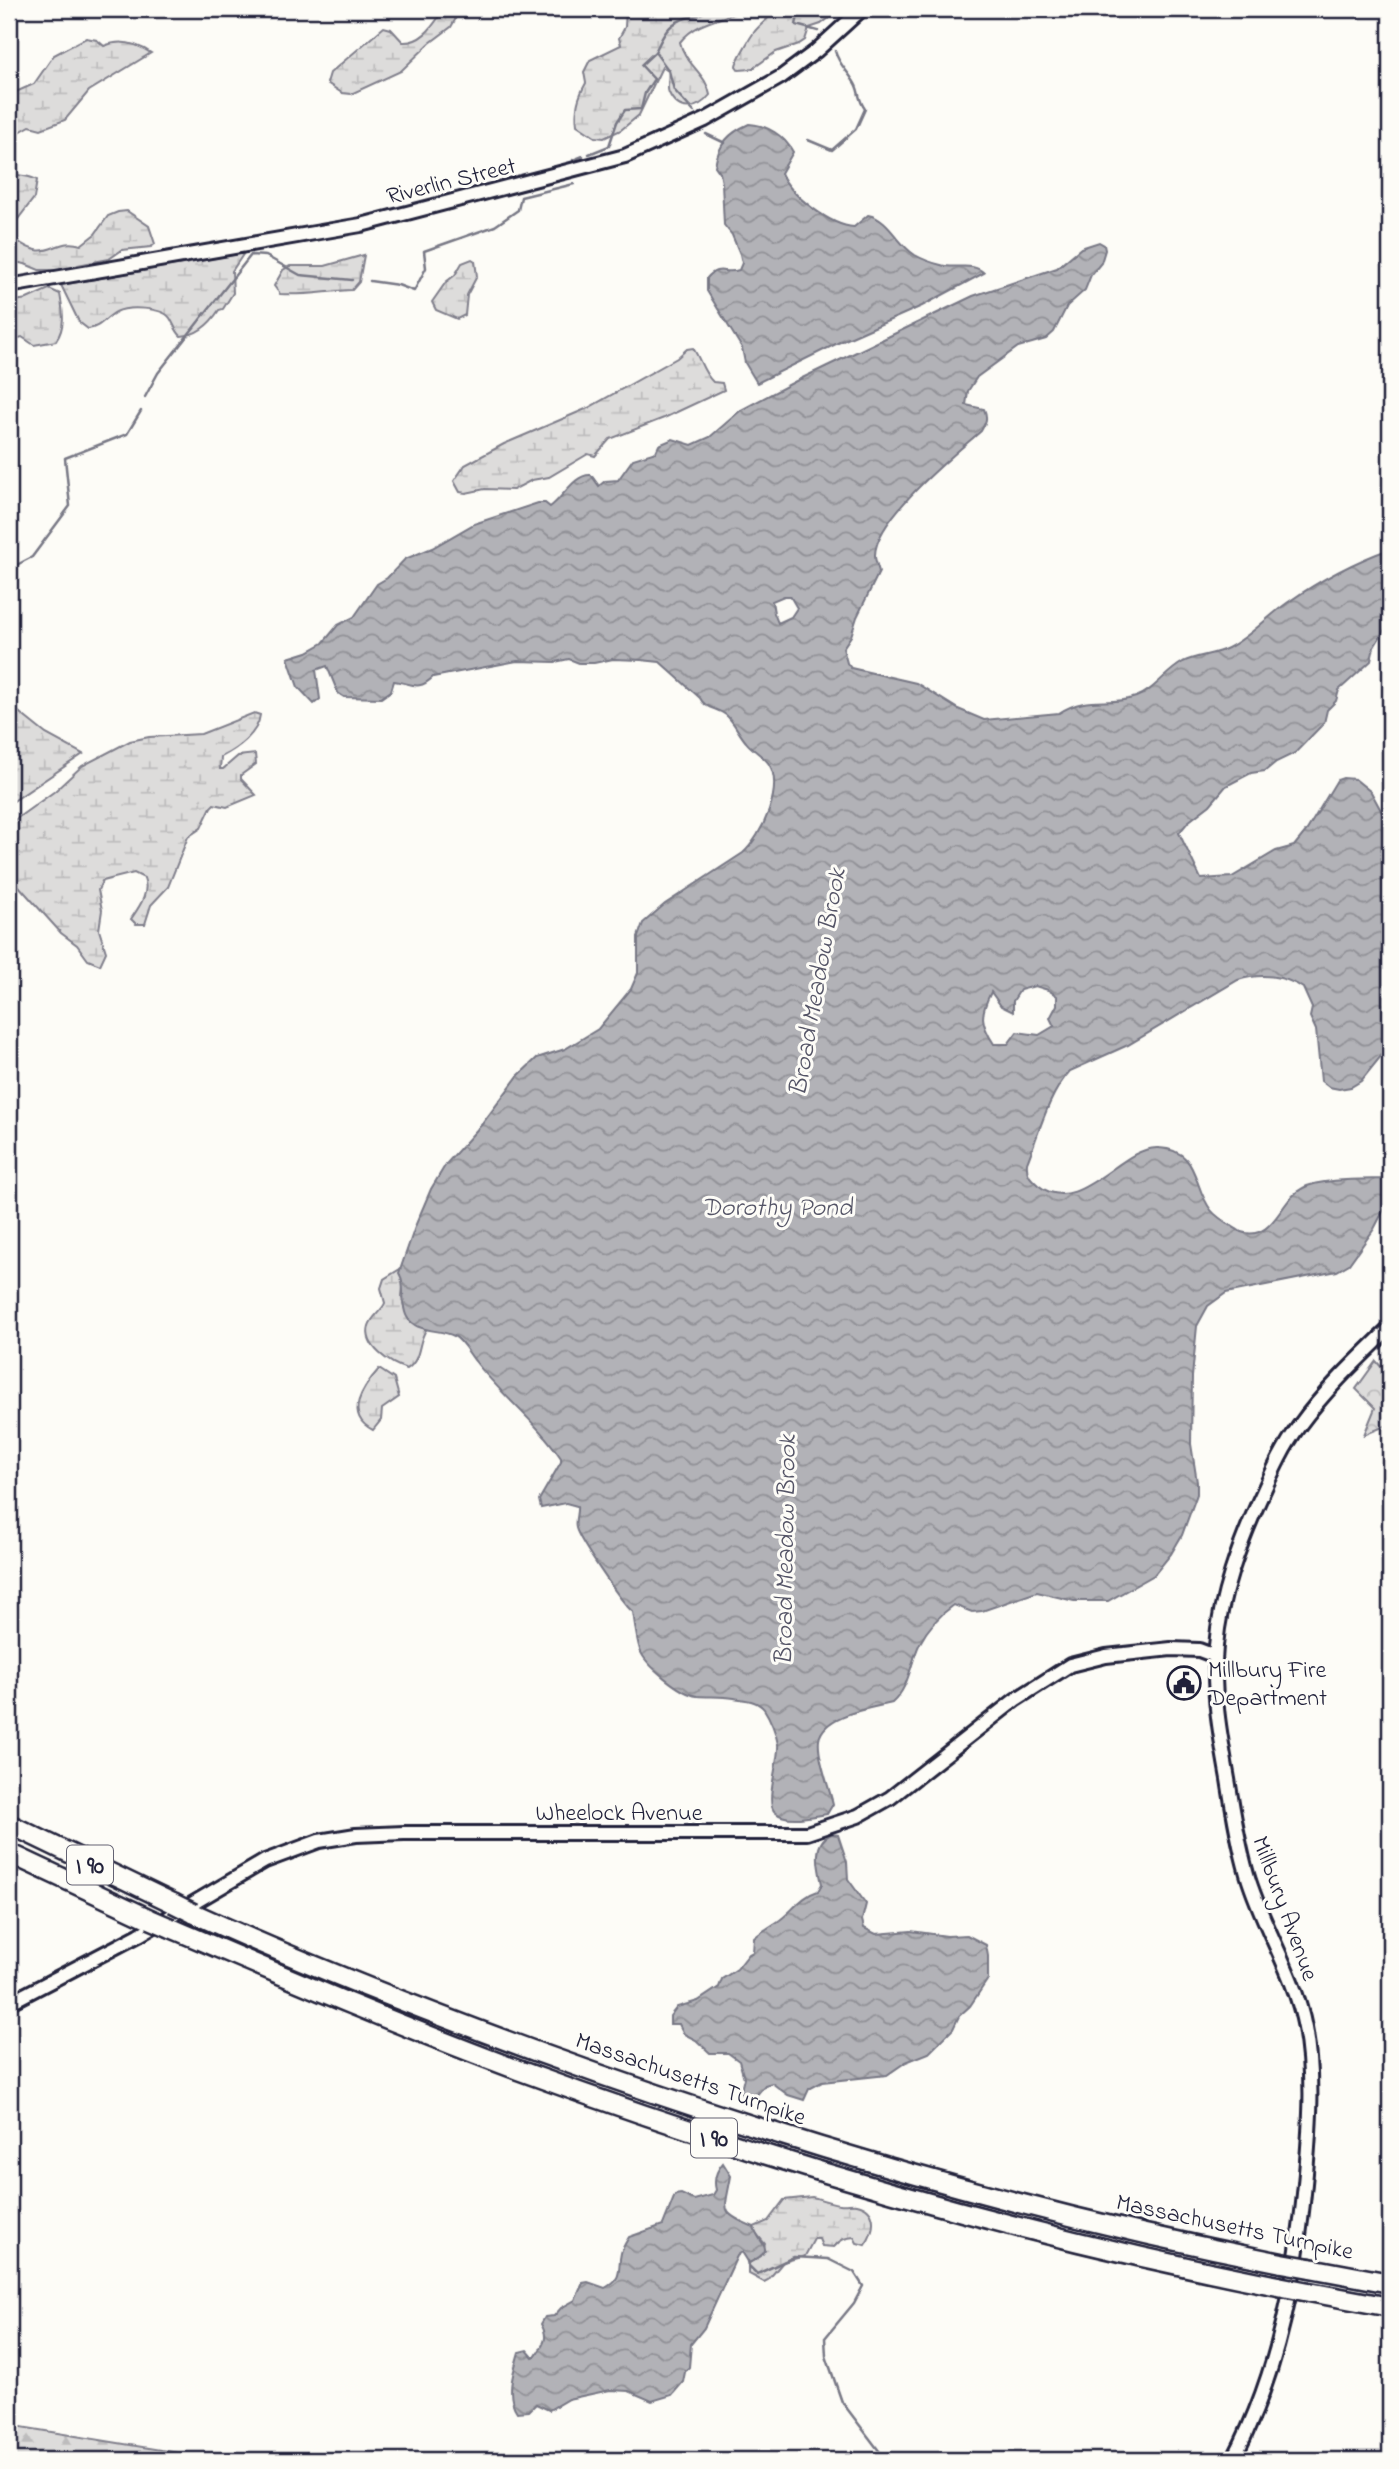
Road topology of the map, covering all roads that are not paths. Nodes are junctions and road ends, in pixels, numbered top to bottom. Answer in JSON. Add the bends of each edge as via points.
{"nodes":[{"id":1,"x":862,"y":9,"type":"edge"},
{"id":2,"x":9,"y":286,"type":"edge"},
{"id":3,"x":1390,"y":1328,"type":"edge"},
{"id":4,"x":1215,"y":1656,"type":"junction"},
{"id":5,"x":9,"y":1824,"type":"edge"},
{"id":6,"x":9,"y":1853,"type":"edge"},
{"id":7,"x":9,"y":2003,"type":"edge"},
{"id":8,"x":1390,"y":2283,"type":"edge"},
{"id":9,"x":1390,"y":2307,"type":"edge"},
{"id":10,"x":1233,"y":2460,"type":"edge"}],
"edges":[{"from":1,"to":2,"type":"street","name":"Riverlin Street","via":[[781,77],[705,120],[625,156],[360,225]]},
{"from":3,"to":4,"type":"street","name":"Millbury Avenue","via":[[1325,1393],[1278,1459],[1232,1568]]},
{"from":4,"to":7,"type":"street","name":"Wheelock Avenue","via":[[1171,1649],[1070,1665],[1016,1700],[891,1798],[858,1816],[807,1833],[404,1833],[356,1835],[303,1846],[249,1869],[139,1935]]},
{"from":4,"to":10,"type":"street","name":"Millbury Avenue","via":[[1218,1724],[1236,1833],[1256,1901],[1304,2025],[1311,2098],[1302,2217],[1288,2307],[1261,2398]]},
{"from":5,"to":8,"type":"highway","name":"Massachusetts Turnpike","number":"I 90","bridge":true,"via":[[193,1913],[432,2012],[726,2118],[1015,2201],[1282,2263]]},
{"from":6,"to":9,"type":"highway","name":"Massachusetts Turnpike","number":"I 90","bridge":true,"via":[[150,1919],[413,2030],[733,2145],[1034,2231]]}]}
